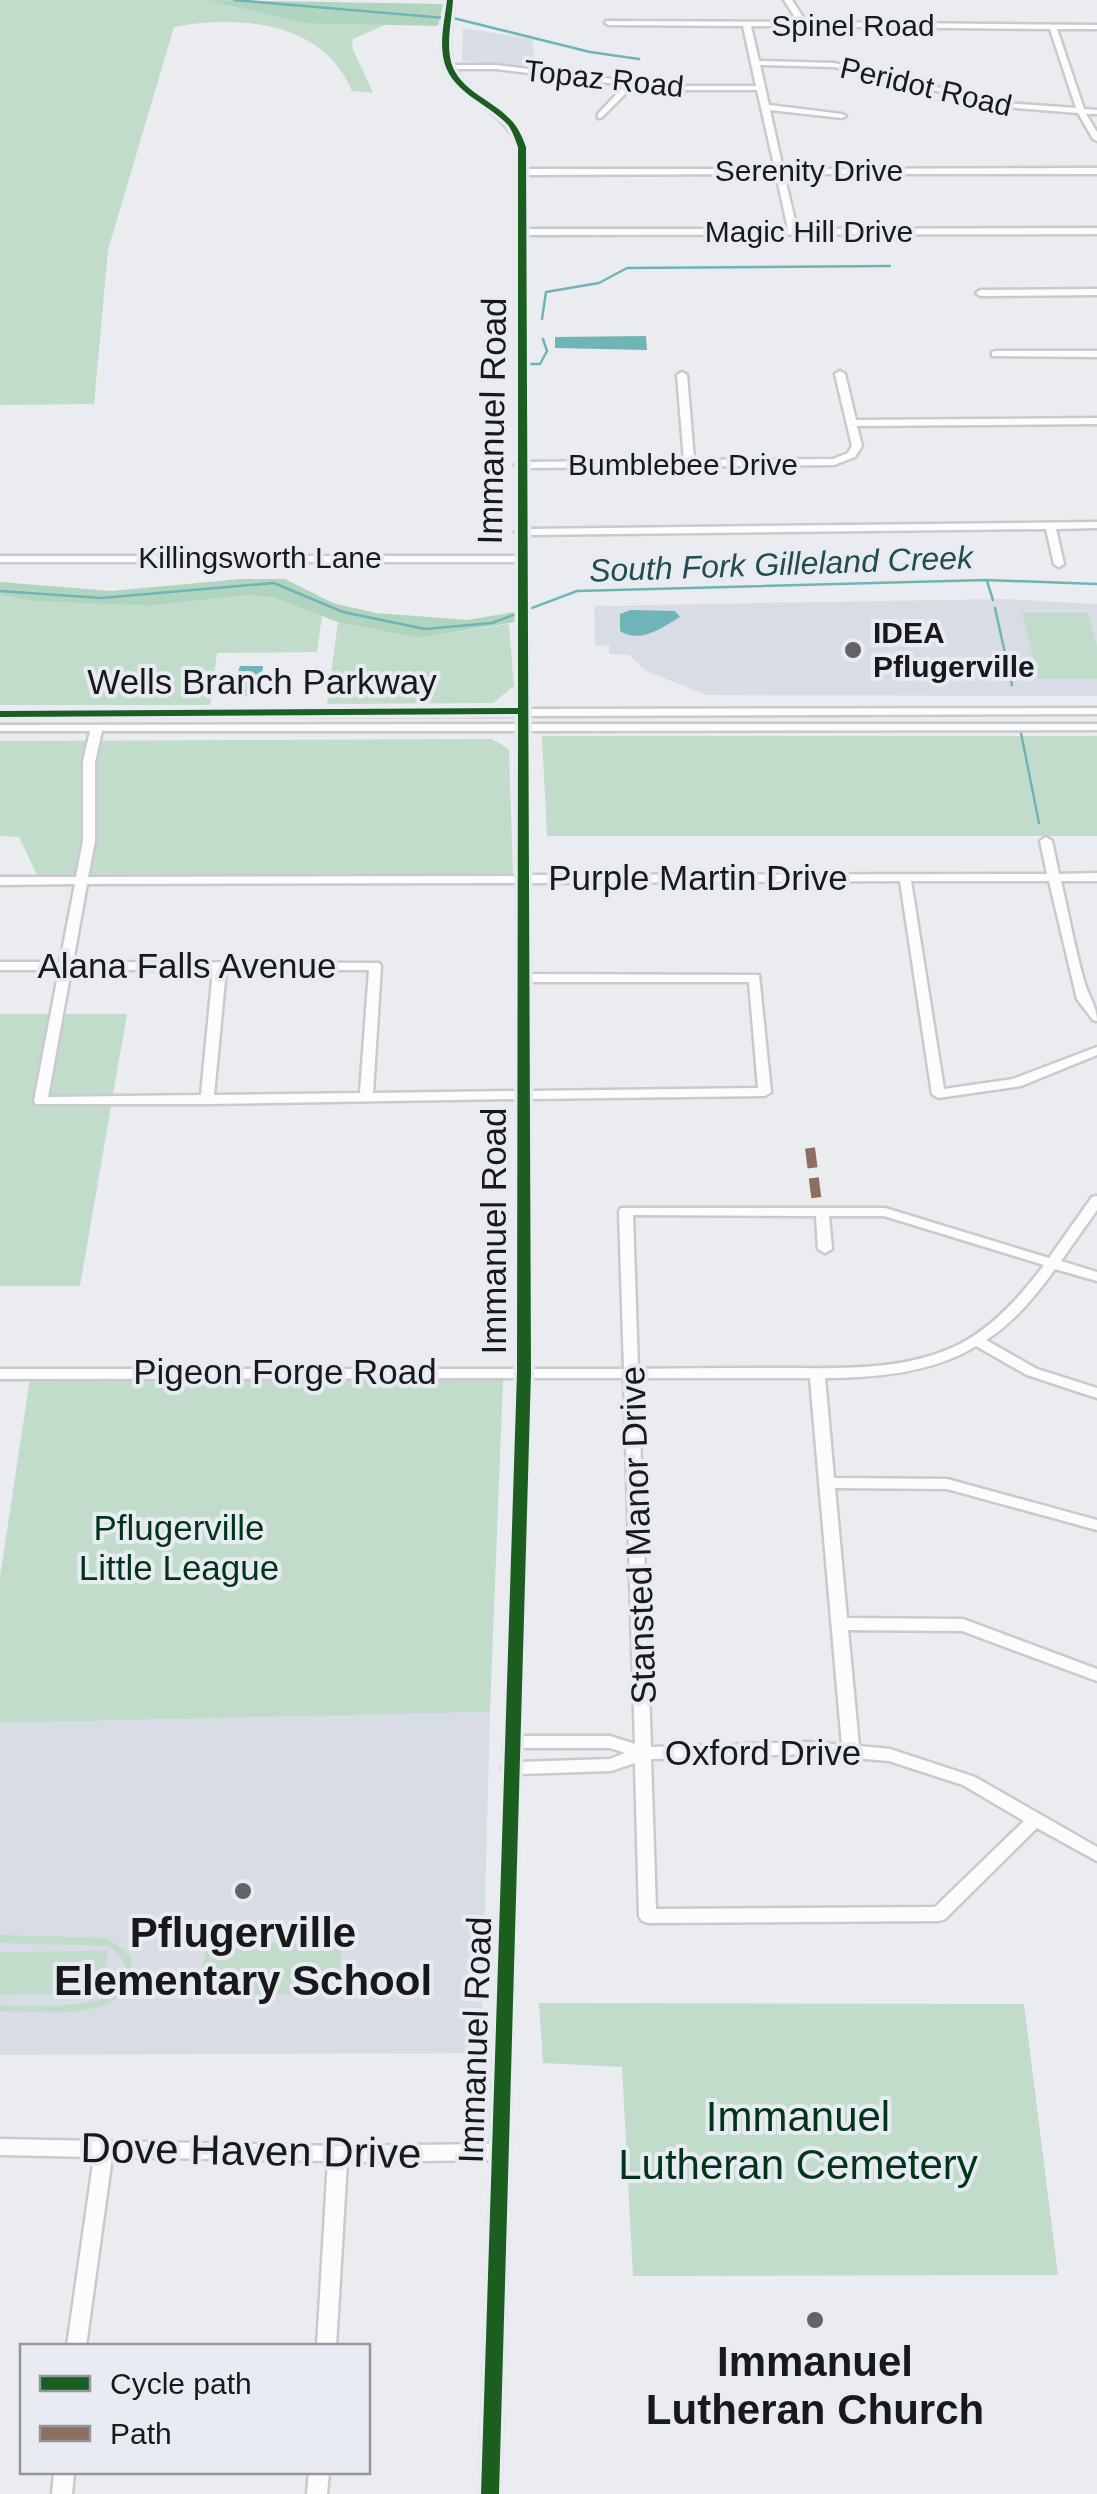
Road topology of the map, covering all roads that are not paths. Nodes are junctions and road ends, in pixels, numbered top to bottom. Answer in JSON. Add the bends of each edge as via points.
{"nodes":[{"id":1,"x":450,"y":0,"type":"edge"},
{"id":2,"x":788,"y":0,"type":"edge"},
{"id":3,"x":608,"y":23,"type":"dead end"},
{"id":4,"x":747,"y":26,"type":"junction"},
{"id":5,"x":804,"y":26,"type":"junction"},
{"id":6,"x":1053,"y":27,"type":"junction"},
{"id":7,"x":1097,"y":27,"type":"edge"},
{"id":8,"x":755,"y":63,"type":"junction"},
{"id":9,"x":449,"y":67,"type":"junction"},
{"id":10,"x":630,"y":84,"type":"junction"},
{"id":11,"x":760,"y":88,"type":"junction"},
{"id":12,"x":765,"y":107,"type":"junction"},
{"id":13,"x":1081,"y":112,"type":"junction"},
{"id":14,"x":1097,"y":112,"type":"edge"},
{"id":15,"x":601,"y":116,"type":"dead end"},
{"id":16,"x":842,"y":116,"type":"dead end"},
{"id":17,"x":1097,"y":140,"type":"edge"},
{"id":18,"x":1097,"y":170,"type":"edge"},
{"id":19,"x":779,"y":171,"type":"junction"},
{"id":20,"x":522,"y":172,"type":"junction"},
{"id":21,"x":521,"y":232,"type":"junction"},
{"id":22,"x":793,"y":232,"type":"junction"},
{"id":23,"x":1097,"y":232,"type":"edge"},
{"id":24,"x":1097,"y":292,"type":"edge"},
{"id":25,"x":980,"y":293,"type":"dead end"},
{"id":26,"x":995,"y":354,"type":"dead end"},
{"id":27,"x":1097,"y":354,"type":"edge"},
{"id":28,"x":840,"y":374,"type":"dead end"},
{"id":29,"x":682,"y":375,"type":"dead end"},
{"id":30,"x":1097,"y":422,"type":"edge"},
{"id":31,"x":852,"y":423,"type":"junction"},
{"id":32,"x":689,"y":464,"type":"junction"},
{"id":33,"x":520,"y":465,"type":"junction"},
{"id":34,"x":1097,"y":524,"type":"edge"},
{"id":35,"x":1050,"y":525,"type":"junction"},
{"id":36,"x":520,"y":532,"type":"junction"},
{"id":37,"x":520,"y":558,"type":"junction"},
{"id":38,"x":0,"y":559,"type":"edge"},
{"id":39,"x":1059,"y":564,"type":"dead end"},
{"id":40,"x":1015,"y":710,"type":"junction"},
{"id":41,"x":1097,"y":710,"type":"edge"},
{"id":42,"x":524,"y":712,"type":"junction"},
{"id":43,"x":0,"y":714,"type":"edge"},
{"id":44,"x":524,"y":727,"type":"junction"},
{"id":45,"x":1018,"y":727,"type":"junction"},
{"id":46,"x":1097,"y":727,"type":"edge"},
{"id":47,"x":0,"y":728,"type":"edge"},
{"id":48,"x":97,"y":728,"type":"junction"},
{"id":49,"x":1046,"y":841,"type":"dead end"},
{"id":50,"x":1057,"y":877,"type":"junction"},
{"id":51,"x":905,"y":878,"type":"junction"},
{"id":52,"x":1097,"y":878,"type":"edge"},
{"id":53,"x":526,"y":879,"type":"junction"},
{"id":54,"x":0,"y":881,"type":"edge"},
{"id":55,"x":82,"y":881,"type":"junction"},
{"id":56,"x":0,"y":966,"type":"edge"},
{"id":57,"x":64,"y":966,"type":"junction"},
{"id":58,"x":220,"y":966,"type":"junction"},
{"id":59,"x":526,"y":978,"type":"junction"},
{"id":60,"x":1097,"y":1017,"type":"edge"},
{"id":61,"x":1097,"y":1051,"type":"edge"},
{"id":62,"x":525,"y":1092,"type":"junction"},
{"id":63,"x":366,"y":1098,"type":"junction"},
{"id":64,"x":207,"y":1100,"type":"junction"},
{"id":65,"x":1097,"y":1200,"type":"edge"},
{"id":66,"x":822,"y":1211,"type":"junction"},
{"id":67,"x":825,"y":1249,"type":"dead end"},
{"id":68,"x":1052,"y":1264,"type":"junction"},
{"id":69,"x":1097,"y":1277,"type":"edge"},
{"id":70,"x":979,"y":1342,"type":"junction"},
{"id":71,"x":524,"y":1372,"type":"junction"},
{"id":72,"x":634,"y":1372,"type":"junction"},
{"id":73,"x":817,"y":1373,"type":"junction"},
{"id":74,"x":0,"y":1374,"type":"edge"},
{"id":75,"x":1097,"y":1393,"type":"edge"},
{"id":76,"x":828,"y":1483,"type":"junction"},
{"id":77,"x":1097,"y":1525,"type":"edge"},
{"id":78,"x":841,"y":1624,"type":"junction"},
{"id":79,"x":1097,"y":1675,"type":"edge"},
{"id":80,"x":511,"y":1742,"type":"junction"},
{"id":81,"x":851,"y":1750,"type":"junction"},
{"id":82,"x":644,"y":1753,"type":"junction"},
{"id":83,"x":510,"y":1768,"type":"junction"},
{"id":84,"x":1035,"y":1820,"type":"junction"},
{"id":85,"x":1097,"y":1856,"type":"edge"},
{"id":86,"x":0,"y":2146,"type":"edge"},
{"id":87,"x":104,"y":2148,"type":"junction"},
{"id":88,"x":502,"y":2152,"type":"junction"},
{"id":89,"x":338,"y":2154,"type":"junction"},
{"id":90,"x":76,"y":2344,"type":"edge"},
{"id":91,"x":326,"y":2344,"type":"edge"},
{"id":92,"x":490,"y":2494,"type":"edge"}],
"edges":[{"from":1,"to":9,"type":"street"},
{"from":2,"to":5,"type":"street"},
{"from":3,"to":4,"type":"street","name":"Spinel Road"},
{"from":4,"to":5,"type":"street","name":"Spinel Road"},
{"from":4,"to":8,"type":"street"},
{"from":5,"to":6,"type":"street","name":"Spinel Road"},
{"from":6,"to":7,"type":"street","name":"Spinel Road"},
{"from":6,"to":13,"type":"street"},
{"from":8,"to":11,"type":"street"},
{"from":8,"to":13,"type":"street","name":"Peridot Road","via":[[834,65],[1006,106]]},
{"from":9,"to":10,"type":"street","name":"Topaz Road"},
{"from":9,"to":20,"type":"street","name":"Immanuel Road","via":[[515,128]]},
{"from":10,"to":11,"type":"street","name":"Topaz Road"},
{"from":10,"to":15,"type":"street"},
{"from":11,"to":12,"type":"street"},
{"from":12,"to":16,"type":"street"},
{"from":12,"to":19,"type":"street"},
{"from":13,"to":14,"type":"street","name":"Peridot Road"},
{"from":13,"to":17,"type":"street"},
{"from":18,"to":19,"type":"street","name":"Serenity Drive"},
{"from":19,"to":20,"type":"street","name":"Serenity Drive"},
{"from":19,"to":22,"type":"street"},
{"from":20,"to":21,"type":"street","name":"Immanuel Road"},
{"from":21,"to":22,"type":"street","name":"Magic Hill Drive"},
{"from":21,"to":33,"type":"street","name":"Immanuel Road"},
{"from":22,"to":23,"type":"street","name":"Magic Hill Drive"},
{"from":24,"to":25,"type":"street"},
{"from":26,"to":27,"type":"street"},
{"from":28,"to":31,"type":"street"},
{"from":29,"to":32,"type":"street"},
{"from":30,"to":31,"type":"street"},
{"from":31,"to":32,"type":"street","name":"Bumblebee Drive","via":[[857,446],[845,459]]},
{"from":32,"to":33,"type":"street","name":"Bumblebee Drive"},
{"from":33,"to":36,"type":"street","name":"Immanuel Road"},
{"from":34,"to":35,"type":"street"},
{"from":35,"to":36,"type":"street"},
{"from":35,"to":39,"type":"street"},
{"from":36,"to":37,"type":"street","name":"Immanuel Road"},
{"from":37,"to":38,"type":"street","name":"Killingsworth Lane"},
{"from":37,"to":42,"type":"street","name":"Immanuel Road"},
{"from":40,"to":41,"type":"street","name":"Wells Branch Parkway"},
{"from":40,"to":42,"type":"street","name":"Wells Branch Parkway"},
{"from":40,"to":45,"type":"street"},
{"from":42,"to":43,"type":"street","name":"Wells Branch Parkway"},
{"from":42,"to":44,"type":"street","name":"Immanuel Road"},
{"from":44,"to":45,"type":"street","name":"Wells Branch Parkway"},
{"from":44,"to":48,"type":"street","name":"Wells Branch Parkway"},
{"from":44,"to":53,"type":"street","name":"Immanuel Road"},
{"from":45,"to":46,"type":"street","name":"Wells Branch Parkway"},
{"from":47,"to":48,"type":"street","name":"Wells Branch Parkway"},
{"from":48,"to":55,"type":"street"},
{"from":49,"to":50,"type":"street"},
{"from":50,"to":51,"type":"street","name":"Purple Martin Drive"},
{"from":50,"to":52,"type":"street","name":"Purple Martin Drive"},
{"from":50,"to":60,"type":"street","via":[[1077,980]]},
{"from":51,"to":53,"type":"street","name":"Purple Martin Drive"},
{"from":51,"to":61,"type":"street","via":[[938,1094],[1016,1083]]},
{"from":53,"to":55,"type":"street","name":"Purple Martin Drive"},
{"from":53,"to":59,"type":"street","name":"Immanuel Road"},
{"from":54,"to":55,"type":"street","name":"Purple Martin Drive"},
{"from":55,"to":57,"type":"street"},
{"from":56,"to":57,"type":"street","name":"Alana Falls Avenue"},
{"from":57,"to":58,"type":"street","name":"Alana Falls Avenue"},
{"from":57,"to":64,"type":"street","via":[[41,1101]]},
{"from":58,"to":63,"type":"street","name":"Alana Falls Avenue","via":[[375,966]]},
{"from":58,"to":64,"type":"street"},
{"from":59,"to":62,"type":"street","name":"Immanuel Road"},
{"from":59,"to":62,"type":"street","name":"Immanuel Road","via":[[754,978],[766,1092]]},
{"from":62,"to":63,"type":"street"},
{"from":62,"to":71,"type":"street","name":"Immanuel Road"},
{"from":63,"to":64,"type":"street"},
{"from":65,"to":68,"type":"street","name":"Pigeon Forge Road"},
{"from":66,"to":67,"type":"street"},
{"from":66,"to":68,"type":"street","name":"Stansted Manor Drive","via":[[885,1212]]},
{"from":66,"to":72,"type":"street","name":"Stansted Manor Drive","via":[[626,1211]]},
{"from":68,"to":69,"type":"street","name":"Stansted Manor Drive"},
{"from":68,"to":70,"type":"street","name":"Pigeon Forge Road","via":[[1017,1311]]},
{"from":70,"to":73,"type":"street","name":"Pigeon Forge Road","via":[[902,1369]]},
{"from":70,"to":75,"type":"street","via":[[1032,1372]]},
{"from":71,"to":72,"type":"street","name":"Pigeon Forge Road"},
{"from":71,"to":74,"type":"street","name":"Pigeon Forge Road"},
{"from":71,"to":80,"type":"street","name":"Immanuel Road"},
{"from":72,"to":73,"type":"street","name":"Pigeon Forge Road"},
{"from":72,"to":82,"type":"street","name":"Stansted Manor Drive"},
{"from":73,"to":76,"type":"street"},
{"from":76,"to":77,"type":"street","via":[[948,1484]]},
{"from":76,"to":78,"type":"street"},
{"from":78,"to":79,"type":"street","via":[[962,1626]]},
{"from":78,"to":81,"type":"street"},
{"from":80,"to":82,"type":"street","via":[[610,1742]]},
{"from":80,"to":83,"type":"street","name":"Immanuel Road"},
{"from":81,"to":82,"type":"street","name":"Oxford Drive"},
{"from":81,"to":84,"type":"street","name":"Oxford Drive","via":[[945,1770]]},
{"from":82,"to":83,"type":"street","via":[[611,1765]]},
{"from":82,"to":84,"type":"street","name":"Stansted Manor Drive","via":[[648,1916],[940,1914]]},
{"from":83,"to":88,"type":"street","name":"Immanuel Road"},
{"from":84,"to":85,"type":"street","name":"Oxford Drive"},
{"from":86,"to":87,"type":"street","name":"Dove Haven Drive"},
{"from":87,"to":89,"type":"street","name":"Dove Haven Drive"},
{"from":87,"to":90,"type":"street"},
{"from":88,"to":89,"type":"street","name":"Dove Haven Drive"},
{"from":88,"to":92,"type":"street","name":"Immanuel Road"},
{"from":89,"to":91,"type":"street"}]}
